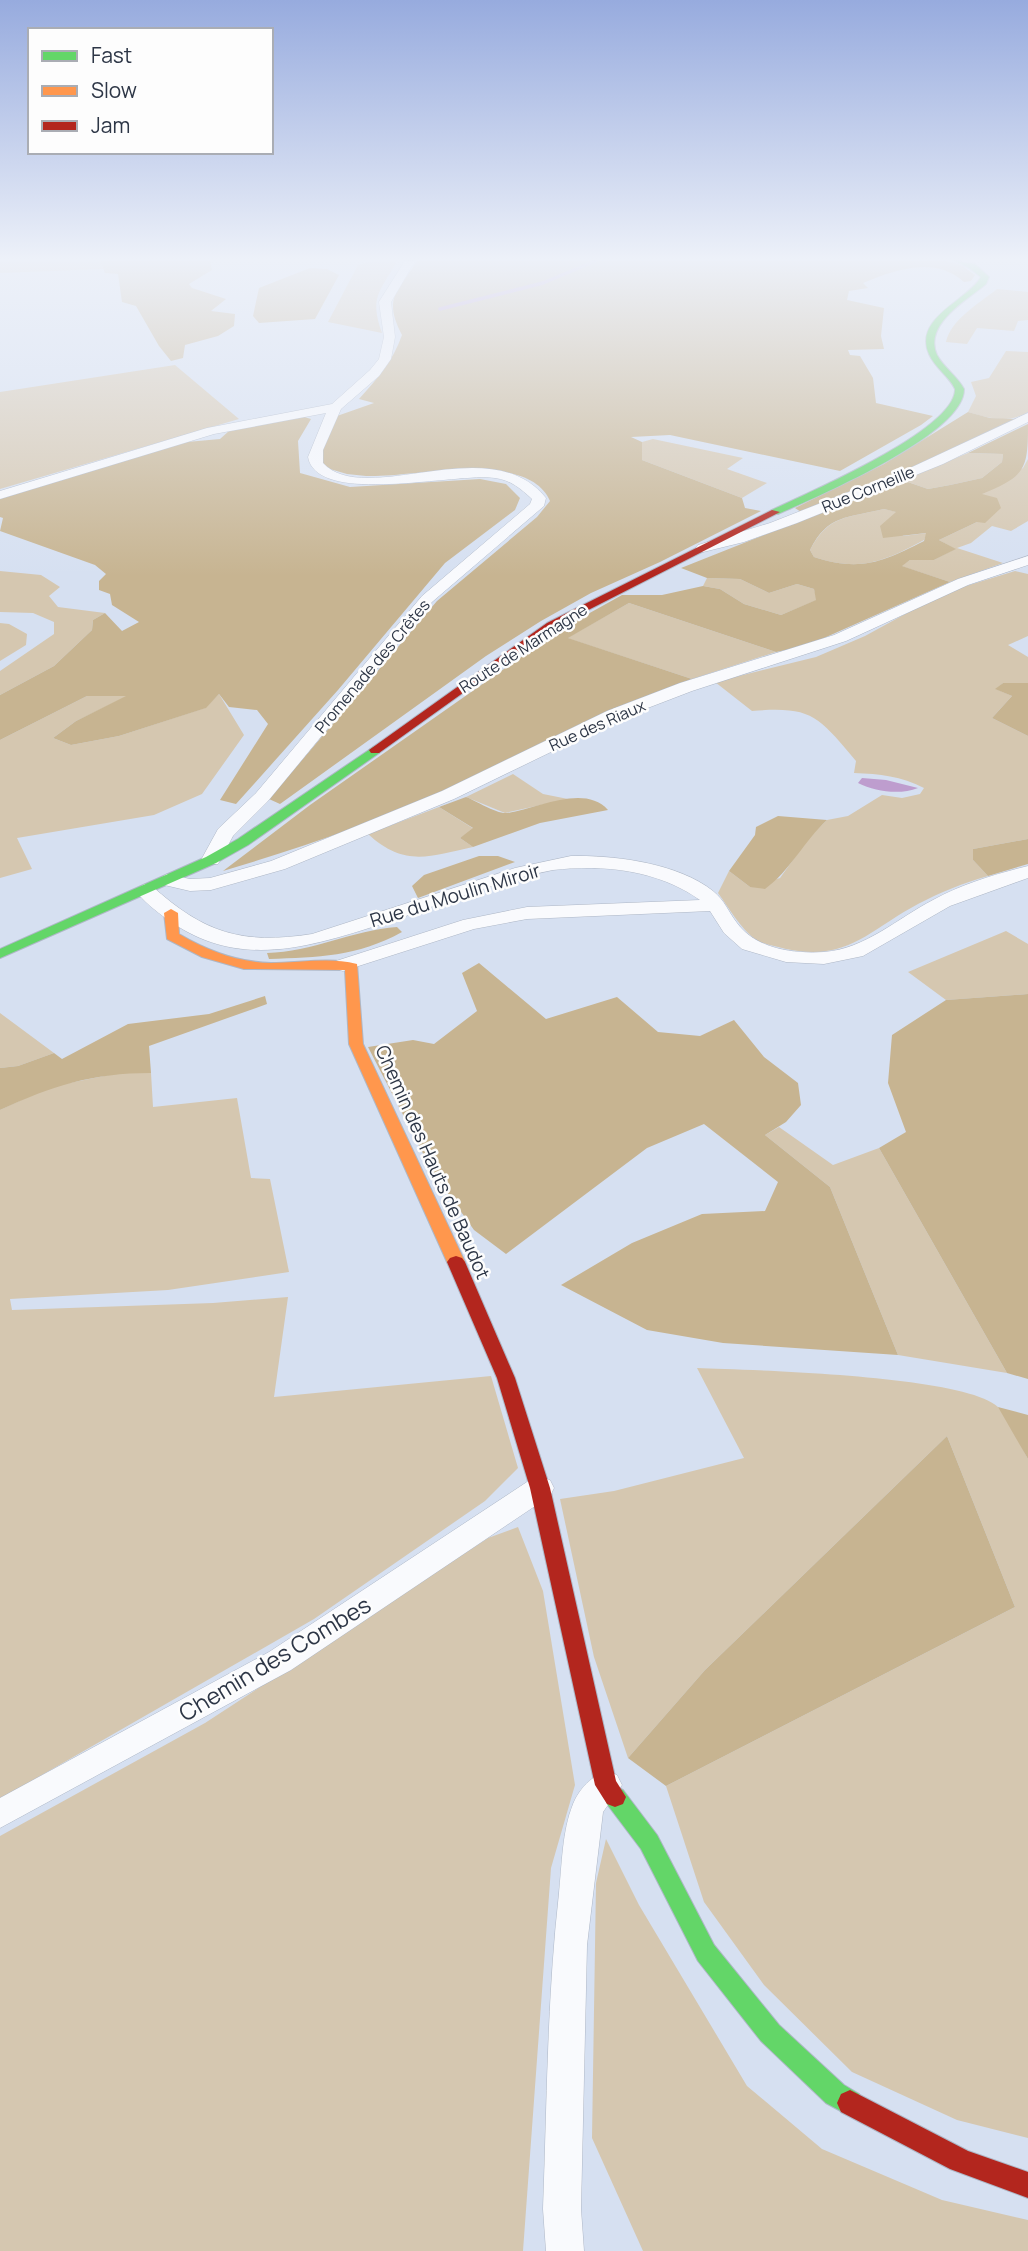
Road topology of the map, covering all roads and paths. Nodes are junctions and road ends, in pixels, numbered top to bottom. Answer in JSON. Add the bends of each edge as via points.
{"nodes":[{"id":1,"x":380,"y":366,"type":"edge"},
{"id":2,"x":941,"y":366,"type":"edge"},
{"id":3,"x":336,"y":407,"type":"junction"},
{"id":4,"x":1028,"y":417,"type":"edge"},
{"id":5,"x":0,"y":495,"type":"edge"},
{"id":6,"x":703,"y":548,"type":"junction"},
{"id":7,"x":1028,"y":560,"type":"edge"},
{"id":8,"x":211,"y":860,"type":"junction"},
{"id":9,"x":1028,"y":872,"type":"edge"},
{"id":10,"x":167,"y":880,"type":"junction"},
{"id":11,"x":145,"y":890,"type":"junction"},
{"id":12,"x":718,"y":905,"type":"junction"},
{"id":13,"x":171,"y":913,"type":"junction"},
{"id":14,"x":0,"y":954,"type":"edge"},
{"id":15,"x":343,"y":965,"type":"junction"},
{"id":16,"x":540,"y":1488,"type":"junction"},
{"id":17,"x":606,"y":1785,"type":"junction"},
{"id":18,"x":0,"y":1814,"type":"edge"},
{"id":19,"x":1028,"y":2185,"type":"edge"},
{"id":20,"x":565,"y":2251,"type":"edge"}],
"edges":[{"from":1,"to":3,"type":"street","name":"Promenade des Crêtes"},
{"from":2,"to":6,"type":"street","name":"Route de Marmagne","via":[[959,386],[958,402],[948,414],[871,463]]},
{"from":3,"to":5,"type":"street","via":[[212,431]]},
{"from":3,"to":8,"type":"street","name":"Promenade des Crêtes","via":[[314,449],[319,469],[360,481],[500,475],[531,487],[539,498],[537,506],[427,599],[262,797],[225,833]]},
{"from":4,"to":6,"type":"street","name":"Rue Corneille","via":[[997,435],[869,489],[738,541]]},
{"from":6,"to":8,"type":"street","name":"Route de Marmagne","via":[[565,617]]},
{"from":7,"to":10,"type":"street","name":"Rue des Riaux","via":[[963,582],[829,643],[613,715],[448,795],[278,865],[211,884]]},
{"from":8,"to":10,"type":"street","name":"Route de Marmagne"},
{"from":9,"to":12,"type":"street","name":"Rue du Moulin Miroir","via":[[973,889],[845,956],[827,958],[786,955],[745,942]]},
{"from":10,"to":11,"type":"street","name":"Route de Marmagne"},
{"from":11,"to":13,"type":"street","name":"Rue du Moulin Miroir"},
{"from":11,"to":14,"type":"street","name":"Route de Marmagne"},
{"from":12,"to":13,"type":"street","name":"Rue du Moulin Miroir","via":[[696,888],[664,874],[616,863],[575,863],[524,872],[286,945],[226,943]]},
{"from":12,"to":15,"type":"street","via":[[527,913],[470,924]]},
{"from":13,"to":15,"type":"street","via":[[172,936],[194,950],[233,962],[267,967]]},
{"from":15,"to":16,"type":"street","name":"Chemin des Hauts de Baudot","via":[[352,967],[356,1044],[362,1060],[414,1164],[506,1378]]},
{"from":16,"to":17,"type":"street"},
{"from":16,"to":18,"type":"street","name":"Chemin des Combes","via":[[280,1661]]},
{"from":17,"to":19,"type":"street","via":[[649,1842],[706,1953],[770,2033],[835,2094],[905,2134],[998,2177]]},
{"from":17,"to":20,"type":"street","via":[[588,1806],[570,1945],[562,2209]]}]}
